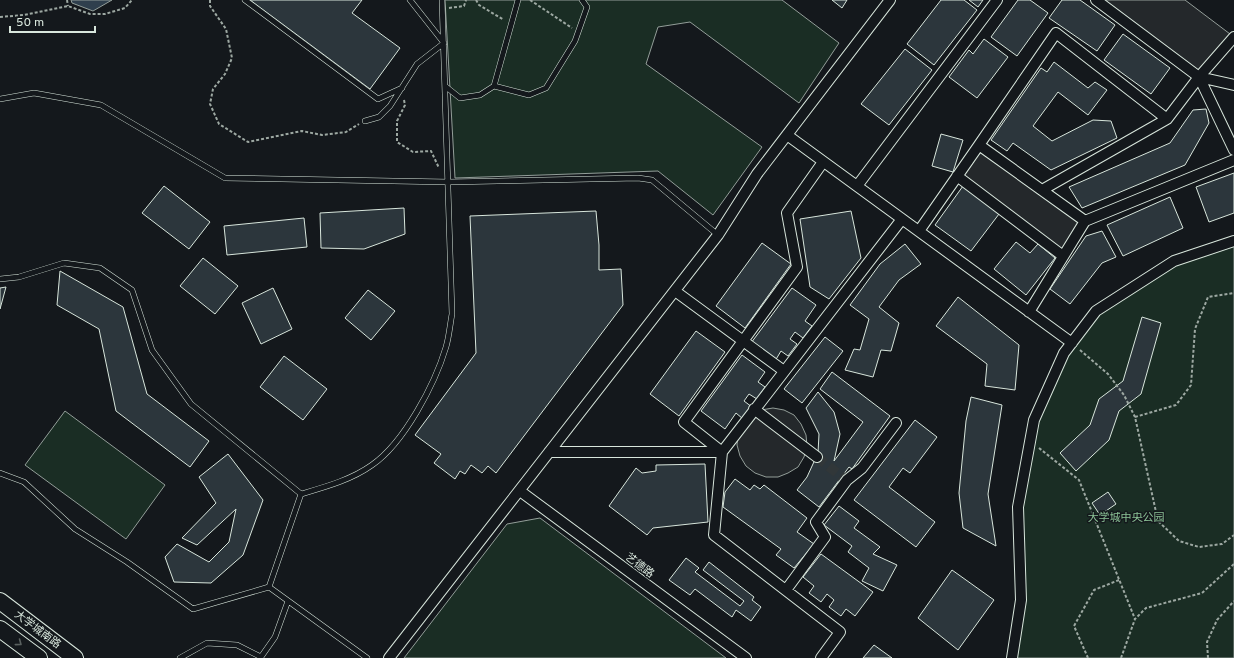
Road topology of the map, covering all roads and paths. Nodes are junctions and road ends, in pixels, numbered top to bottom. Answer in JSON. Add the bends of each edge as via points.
{"nodes":[{"id":1,"x":66,"y":0,"type":"edge"},
{"id":2,"x":132,"y":0,"type":"edge"},
{"id":3,"x":210,"y":0,"type":"edge"},
{"id":4,"x":245,"y":0,"type":"edge"},
{"id":5,"x":410,"y":0,"type":"edge"},
{"id":6,"x":442,"y":0,"type":"edge"},
{"id":7,"x":466,"y":0,"type":"edge"},
{"id":8,"x":476,"y":0,"type":"edge"},
{"id":9,"x":518,"y":0,"type":"edge"},
{"id":10,"x":530,"y":0,"type":"edge"},
{"id":11,"x":582,"y":0,"type":"edge"},
{"id":12,"x":890,"y":0,"type":"edge"},
{"id":13,"x":998,"y":0,"type":"edge"},
{"id":14,"x":1096,"y":0,"type":"edge"},
{"id":15,"x":68,"y":6,"type":"junction"},
{"id":16,"x":443,"y":9,"type":"junction"},
{"id":17,"x":0,"y":17,"type":"edge"},
{"id":18,"x":511,"y":23,"type":"junction"},
{"id":19,"x":578,"y":32,"type":"junction"},
{"id":20,"x":1234,"y":36,"type":"edge"},
{"id":21,"x":444,"y":43,"type":"junction"},
{"id":22,"x":1199,"y":77,"type":"junction"},
{"id":23,"x":1234,"y":85,"type":"edge"},
{"id":24,"x":445,"y":86,"type":"junction"},
{"id":25,"x":494,"y":86,"type":"junction"},
{"id":26,"x":402,"y":88,"type":"junction"},
{"id":27,"x":0,"y":99,"type":"edge"},
{"id":28,"x":1167,"y":120,"type":"junction"},
{"id":29,"x":365,"y":121,"type":"joint"},
{"id":30,"x":787,"y":135,"type":"junction"},
{"id":31,"x":979,"y":145,"type":"junction"},
{"id":32,"x":1234,"y":150,"type":"edge"},
{"id":33,"x":1234,"y":160,"type":"edge"},
{"id":34,"x":823,"y":162,"type":"junction"},
{"id":35,"x":448,"y":174,"type":"junction"},
{"id":36,"x":957,"y":176,"type":"junction"},
{"id":37,"x":448,"y":182,"type":"junction"},
{"id":38,"x":857,"y":186,"type":"junction"},
{"id":39,"x":1042,"y":190,"type":"junction"},
{"id":40,"x":902,"y":219,"type":"junction"},
{"id":41,"x":1085,"y":221,"type":"junction"},
{"id":42,"x":919,"y":231,"type":"junction"},
{"id":43,"x":718,"y":234,"type":"junction"},
{"id":44,"x":1234,"y":241,"type":"edge"},
{"id":45,"x":1063,"y":256,"type":"junction"},
{"id":46,"x":0,"y":279,"type":"edge"},
{"id":47,"x":675,"y":290,"type":"junction"},
{"id":48,"x":1234,"y":293,"type":"edge"},
{"id":49,"x":1029,"y":312,"type":"junction"},
{"id":50,"x":743,"y":342,"type":"junction"},
{"id":51,"x":1072,"y":343,"type":"junction"},
{"id":52,"x":784,"y":371,"type":"junction"},
{"id":53,"x":754,"y":409,"type":"junction"},
{"id":54,"x":1135,"y":417,"type":"junction"},
{"id":55,"x":896,"y":423,"type":"dead end"},
{"id":56,"x":1030,"y":441,"type":"junction"},
{"id":57,"x":550,"y":452,"type":"junction"},
{"id":58,"x":722,"y":452,"type":"junction"},
{"id":59,"x":817,"y":457,"type":"tunnel mouth"},
{"id":60,"x":0,"y":473,"type":"edge"},
{"id":61,"x":520,"y":491,"type":"junction"},
{"id":62,"x":301,"y":494,"type":"junction"},
{"id":63,"x":1234,"y":535,"type":"edge"},
{"id":64,"x":1234,"y":564,"type":"edge"},
{"id":65,"x":1119,"y":580,"type":"junction"},
{"id":66,"x":269,"y":587,"type":"junction"},
{"id":67,"x":786,"y":590,"type":"junction"},
{"id":68,"x":0,"y":601,"type":"edge"},
{"id":69,"x":288,"y":601,"type":"junction"},
{"id":70,"x":1234,"y":601,"type":"edge"},
{"id":71,"x":1135,"y":619,"type":"junction"},
{"id":72,"x":0,"y":629,"type":"edge"},
{"id":73,"x":39,"y":658,"type":"edge"},
{"id":74,"x":75,"y":658,"type":"edge"},
{"id":75,"x":180,"y":658,"type":"edge"},
{"id":76,"x":261,"y":658,"type":"edge"},
{"id":77,"x":367,"y":658,"type":"edge"},
{"id":78,"x":389,"y":658,"type":"edge"},
{"id":79,"x":746,"y":658,"type":"edge"},
{"id":80,"x":821,"y":658,"type":"edge"},
{"id":81,"x":1012,"y":658,"type":"edge"},
{"id":82,"x":1088,"y":658,"type":"edge"},
{"id":83,"x":1121,"y":658,"type":"edge"},
{"id":84,"x":1208,"y":658,"type":"edge"}],
"edges":[{"from":1,"to":15,"type":"path"},
{"from":2,"to":15,"type":"path","via":[[125,8],[105,14],[90,14]]},
{"from":3,"to":29,"type":"path","via":[[210,6],[226,29],[232,58],[225,74],[213,89],[210,104],[219,124],[248,142],[302,131],[322,136],[346,132]]},
{"from":4,"to":26,"type":"lane","via":[[378,99]]},
{"from":5,"to":21,"type":"lane"},
{"from":6,"to":16,"type":"lane"},
{"from":7,"to":16,"type":"path","via":[[464,6]]},
{"from":8,"to":18,"type":"path","via":[[479,5]]},
{"from":9,"to":18,"type":"lane"},
{"from":10,"to":19,"type":"path"},
{"from":11,"to":19,"type":"lane","via":[[587,7]]},
{"from":12,"to":30,"type":"street"},
{"from":13,"to":38,"type":"street"},
{"from":14,"to":22,"type":"street"},
{"from":15,"to":17,"type":"path"},
{"from":16,"to":21,"type":"lane"},
{"from":18,"to":25,"type":"lane"},
{"from":19,"to":25,"type":"lane","via":[[576,41],[546,88],[529,95]]},
{"from":20,"to":22,"type":"street"},
{"from":21,"to":24,"type":"lane"},
{"from":21,"to":26,"type":"lane","via":[[417,64]]},
{"from":22,"to":23,"type":"street"},
{"from":22,"to":28,"type":"street"},
{"from":22,"to":32,"type":"street"},
{"from":24,"to":25,"type":"lane","via":[[460,98],[480,95]]},
{"from":24,"to":35,"type":"lane"},
{"from":26,"to":29,"type":"lane","via":[[379,117]]},
{"from":26,"to":35,"type":"path","via":[[405,105],[397,121],[397,142],[413,152],[430,151],[437,167]]},
{"from":27,"to":37,"type":"lane","via":[[34,93],[101,105],[225,178]]},
{"from":28,"to":31,"type":"street","via":[[1056,33]]},
{"from":28,"to":39,"type":"street"},
{"from":30,"to":34,"type":"street"},
{"from":30,"to":43,"type":"street","via":[[757,174]]},
{"from":31,"to":36,"type":"street"},
{"from":31,"to":39,"type":"street"},
{"from":33,"to":41,"type":"street"},
{"from":34,"to":38,"type":"street"},
{"from":34,"to":50,"type":"street","via":[[787,213],[797,267]]},
{"from":35,"to":37,"type":"lane"},
{"from":36,"to":42,"type":"street"},
{"from":36,"to":45,"type":"street"},
{"from":37,"to":43,"type":"lane","via":[[638,178],[652,180]]},
{"from":37,"to":62,"type":"lane","via":[[452,314],[446,346],[436,376],[418,409],[392,446],[372,465],[340,482]]},
{"from":38,"to":40,"type":"street"},
{"from":39,"to":41,"type":"street"},
{"from":40,"to":42,"type":"street"},
{"from":40,"to":52,"type":"street"},
{"from":41,"to":45,"type":"street"},
{"from":42,"to":49,"type":"street"},
{"from":43,"to":47,"type":"street"},
{"from":44,"to":51,"type":"street","via":[[1174,261],[1096,310]]},
{"from":45,"to":49,"type":"street"},
{"from":46,"to":62,"type":"lane","via":[[19,277],[64,262],[100,268],[132,290],[152,350],[191,404]]},
{"from":47,"to":50,"type":"street"},
{"from":47,"to":57,"type":"street"},
{"from":48,"to":54,"type":"path","via":[[1208,297],[1195,329],[1191,385],[1176,405]]},
{"from":49,"to":51,"type":"street"},
{"from":50,"to":52,"type":"street"},
{"from":50,"to":58,"type":"street","via":[[684,422]]},
{"from":51,"to":54,"type":"path","via":[[1108,374],[1124,395]]},
{"from":51,"to":56,"type":"street","via":[[1064,353],[1034,420]]},
{"from":52,"to":53,"type":"street"},
{"from":53,"to":58,"type":"street"},
{"from":53,"to":59,"type":"street"},
{"from":54,"to":63,"type":"path","via":[[1158,521],[1179,541],[1199,546],[1222,544]]},
{"from":55,"to":67,"type":"street","via":[[862,468],[844,478],[816,522],[825,537]]},
{"from":56,"to":65,"type":"path","via":[[1079,480]]},
{"from":56,"to":81,"type":"street","via":[[1018,507],[1021,600]]},
{"from":57,"to":58,"type":"street"},
{"from":57,"to":61,"type":"street"},
{"from":58,"to":67,"type":"street","via":[[714,535]]},
{"from":60,"to":66,"type":"lane","via":[[24,482],[75,530],[127,562],[193,609]]},
{"from":61,"to":78,"type":"street"},
{"from":61,"to":79,"type":"street","name":"艺德路"},
{"from":62,"to":66,"type":"lane"},
{"from":64,"to":71,"type":"path","via":[[1202,593],[1146,608]]},
{"from":65,"to":71,"type":"path"},
{"from":65,"to":82,"type":"path","via":[[1094,590],[1074,626]]},
{"from":66,"to":69,"type":"lane"},
{"from":67,"to":80,"type":"street","via":[[840,632]]},
{"from":68,"to":74,"type":"main road","name":"大学城南路"},
{"from":69,"to":76,"type":"lane","via":[[275,636]]},
{"from":69,"to":77,"type":"lane"},
{"from":70,"to":84,"type":"path","via":[[1217,620],[1207,642]]},
{"from":71,"to":83,"type":"path"},
{"from":72,"to":73,"type":"main road","name":"大学城南路","one_way":true},
{"from":75,"to":76,"type":"lane","via":[[207,643],[237,645]]}]}
